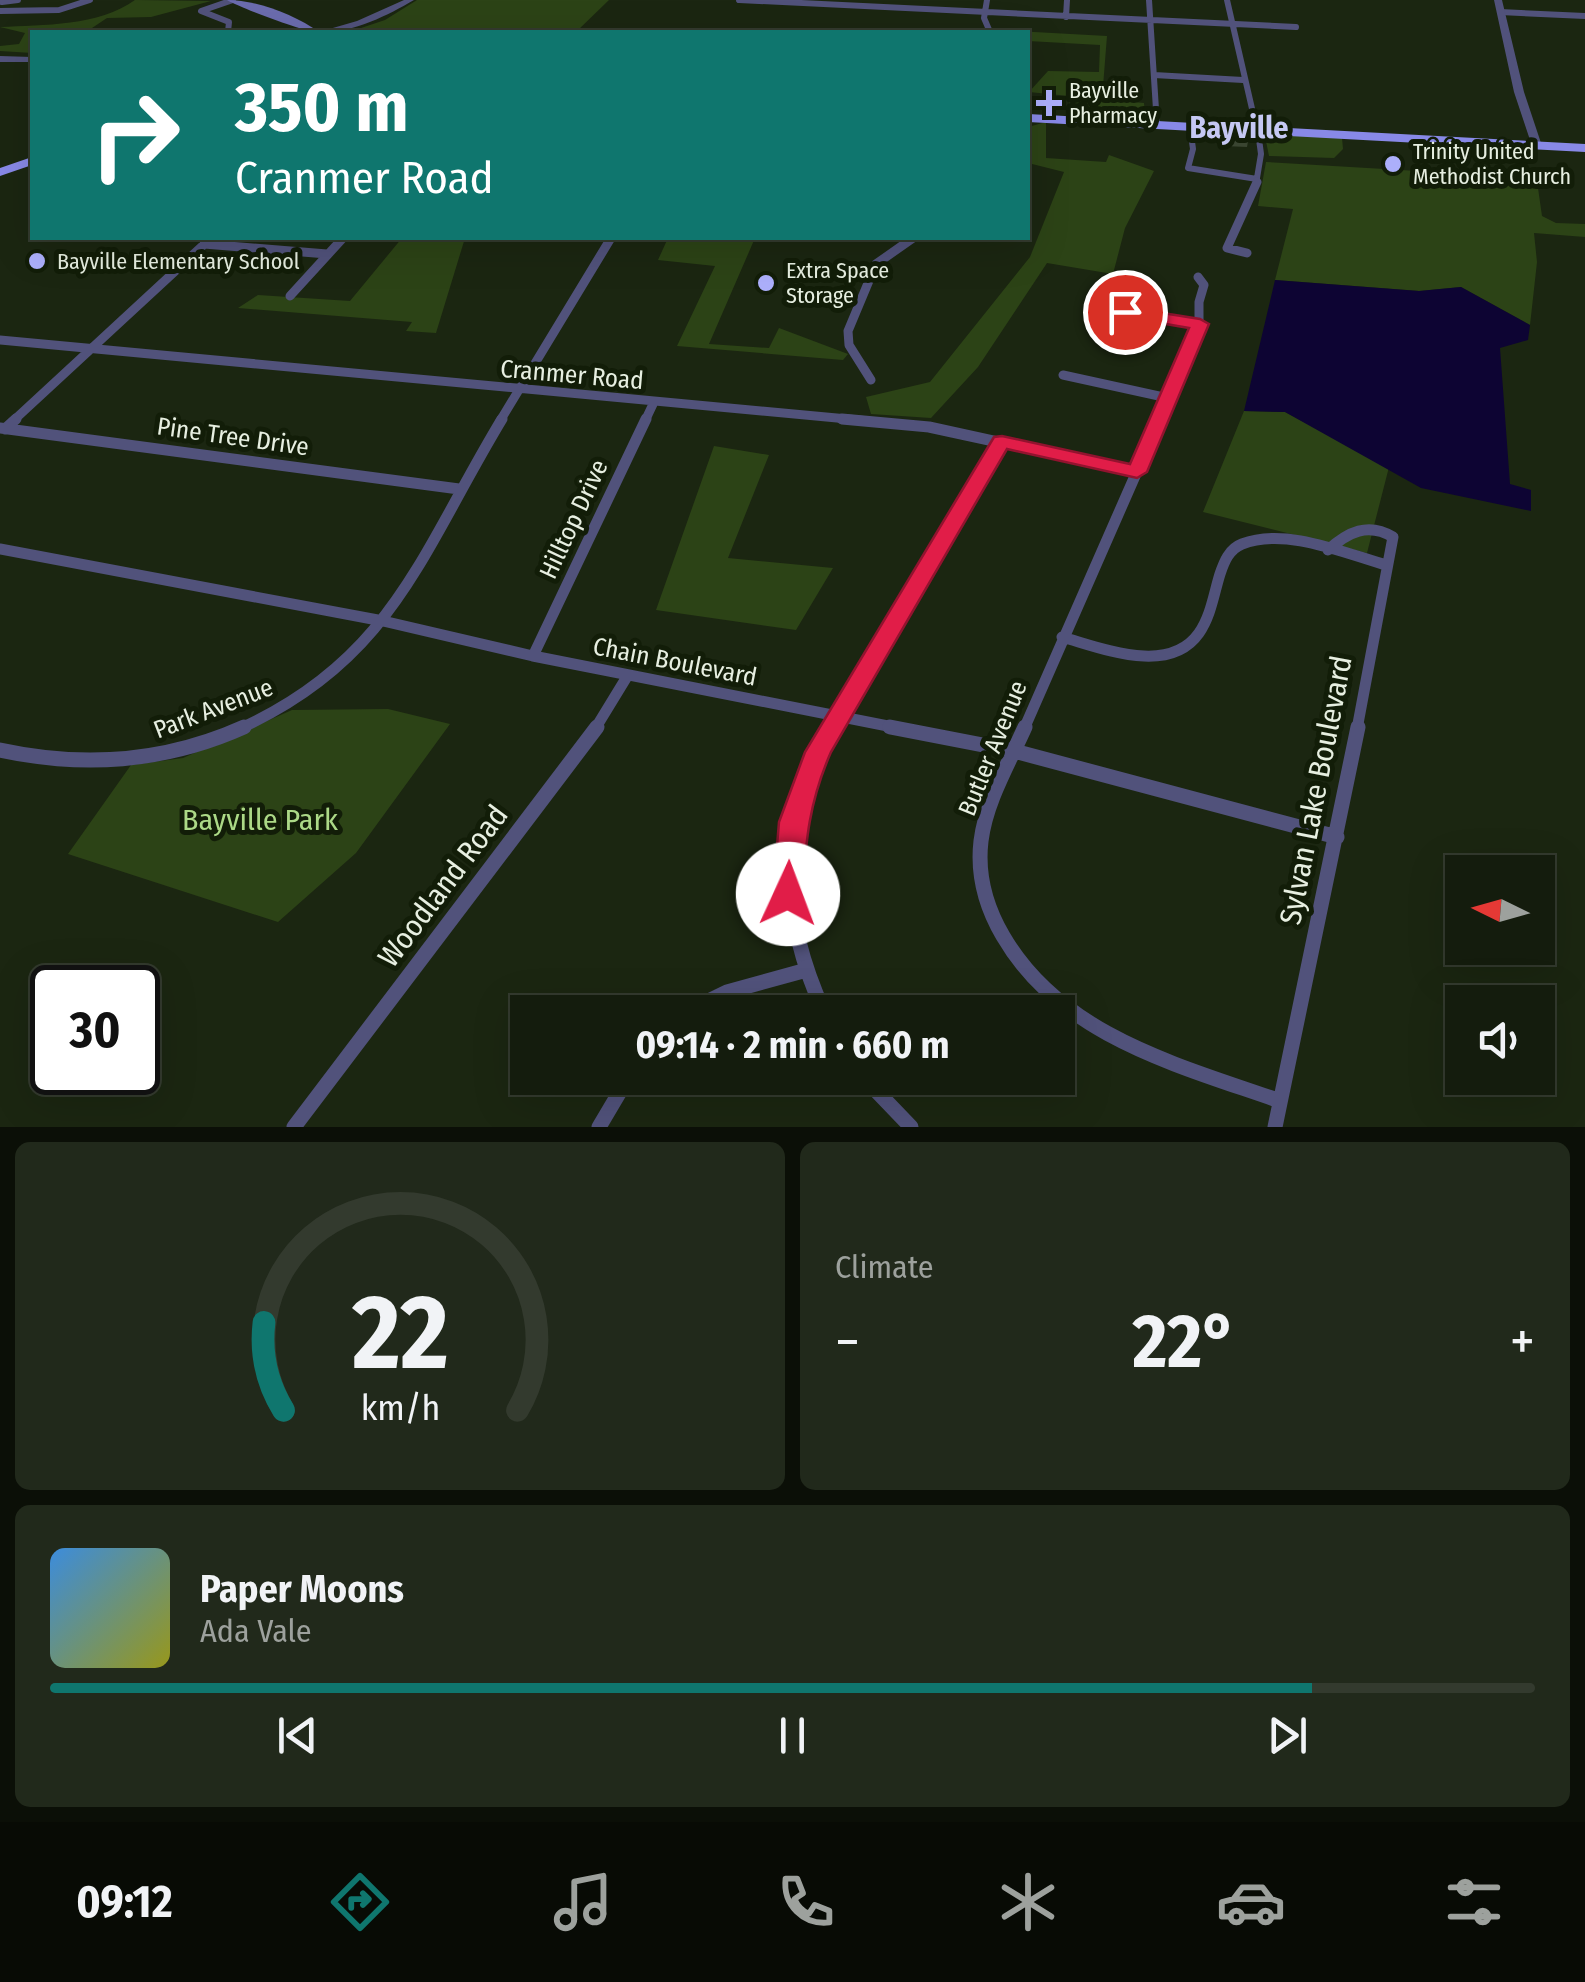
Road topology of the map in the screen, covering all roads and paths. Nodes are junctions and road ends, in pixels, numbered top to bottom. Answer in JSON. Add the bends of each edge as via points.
{"nodes":[{"id":1,"x":18,"y":0,"type":"edge"},
{"id":2,"x":90,"y":0,"type":"edge"},
{"id":3,"x":232,"y":0,"type":"edge"},
{"id":4,"x":410,"y":0,"type":"edge"},
{"id":5,"x":738,"y":0,"type":"edge"},
{"id":6,"x":987,"y":0,"type":"edge"},
{"id":7,"x":1067,"y":0,"type":"edge"},
{"id":8,"x":1149,"y":0,"type":"edge"},
{"id":9,"x":1227,"y":0,"type":"edge"},
{"id":10,"x":1498,"y":0,"type":"edge"},
{"id":11,"x":809,"y":2,"type":"edge"},
{"id":12,"x":902,"y":4,"type":"edge"},
{"id":13,"x":0,"y":5,"type":"edge"},
{"id":14,"x":1500,"y":12,"type":"junction"},
{"id":15,"x":984,"y":13,"type":"junction"},
{"id":16,"x":1585,"y":16,"type":"edge"},
{"id":17,"x":1066,"y":17,"type":"junction"},
{"id":18,"x":1149,"y":22,"type":"junction"},
{"id":19,"x":1233,"y":26,"type":"junction"},
{"id":20,"x":1296,"y":27,"type":"dead end"},
{"id":21,"x":228,"y":30,"type":"edge"},
{"id":22,"x":310,"y":30,"type":"edge"},
{"id":23,"x":332,"y":30,"type":"edge"},
{"id":24,"x":351,"y":30,"type":"edge"},
{"id":25,"x":989,"y":30,"type":"edge"},
{"id":26,"x":0,"y":58,"type":"edge"},
{"id":27,"x":30,"y":60,"type":"edge"},
{"id":28,"x":1154,"y":75,"type":"junction"},
{"id":29,"x":1244,"y":80,"type":"junction"},
{"id":30,"x":1030,"y":118,"type":"edge"},
{"id":31,"x":1157,"y":125,"type":"junction"},
{"id":32,"x":1190,"y":126,"type":"junction"},
{"id":33,"x":1257,"y":130,"type":"junction"},
{"id":34,"x":1537,"y":146,"type":"junction"},
{"id":35,"x":1585,"y":148,"type":"edge"},
{"id":36,"x":30,"y":162,"type":"edge"},
{"id":37,"x":0,"y":172,"type":"edge"},
{"id":38,"x":1257,"y":179,"type":"junction"},
{"id":39,"x":340,"y":240,"type":"edge"},
{"id":40,"x":610,"y":240,"type":"edge"},
{"id":41,"x":910,"y":240,"type":"edge"},
{"id":42,"x":208,"y":241,"type":"edge"},
{"id":43,"x":1247,"y":253,"type":"dead end"},
{"id":44,"x":327,"y":254,"type":"junction"},
{"id":45,"x":1198,"y":277,"type":"dead end"},
{"id":46,"x":290,"y":296,"type":"dead end"},
{"id":47,"x":1100,"y":307,"type":"dead end"},
{"id":48,"x":1200,"y":324,"type":"junction"},
{"id":49,"x":0,"y":340,"type":"edge"},
{"id":50,"x":92,"y":350,"type":"junction"},
{"id":51,"x":1063,"y":375,"type":"dead end"},
{"id":52,"x":871,"y":380,"type":"dead end"},
{"id":53,"x":520,"y":390,"type":"junction"},
{"id":54,"x":1168,"y":398,"type":"junction"},
{"id":55,"x":654,"y":402,"type":"junction"},
{"id":56,"x":2,"y":429,"type":"edge"},
{"id":57,"x":1002,"y":442,"type":"junction"},
{"id":58,"x":1137,"y":472,"type":"junction"},
{"id":59,"x":459,"y":489,"type":"junction"},
{"id":60,"x":0,"y":549,"type":"edge"},
{"id":61,"x":1328,"y":550,"type":"junction"},
{"id":62,"x":1386,"y":565,"type":"junction"},
{"id":63,"x":383,"y":622,"type":"junction"},
{"id":64,"x":1062,"y":637,"type":"junction"},
{"id":65,"x":534,"y":656,"type":"junction"},
{"id":66,"x":628,"y":675,"type":"junction"},
{"id":67,"x":838,"y":718,"type":"junction"},
{"id":68,"x":0,"y":750,"type":"edge"},
{"id":69,"x":1014,"y":751,"type":"junction"},
{"id":70,"x":1338,"y":837,"type":"junction"},
{"id":71,"x":803,"y":972,"type":"junction"},
{"id":72,"x":721,"y":995,"type":"edge"},
{"id":73,"x":815,"y":995,"type":"edge"},
{"id":74,"x":618,"y":1095,"type":"edge"},
{"id":75,"x":880,"y":1095,"type":"edge"},
{"id":76,"x":1280,"y":1100,"type":"junction"},
{"id":77,"x":294,"y":1127,"type":"edge"},
{"id":78,"x":599,"y":1127,"type":"edge"},
{"id":79,"x":911,"y":1127,"type":"edge"},
{"id":80,"x":1275,"y":1127,"type":"edge"}],
"edges":[{"from":1,"to":13,"type":"street"},
{"from":2,"to":13,"type":"street","via":[[59,10]]},
{"from":3,"to":21,"type":"street","via":[[201,11],[229,22]]},
{"from":3,"to":22,"type":"main road"},
{"from":4,"to":23,"type":"street"},
{"from":4,"to":24,"type":"street"},
{"from":5,"to":11,"type":"street"},
{"from":6,"to":15,"type":"street"},
{"from":7,"to":17,"type":"street"},
{"from":8,"to":18,"type":"street"},
{"from":9,"to":19,"type":"street"},
{"from":10,"to":14,"type":"street"},
{"from":11,"to":12,"type":"street"},
{"from":12,"to":15,"type":"street"},
{"from":14,"to":16,"type":"street"},
{"from":14,"to":34,"type":"street"},
{"from":15,"to":17,"type":"street"},
{"from":15,"to":25,"type":"street"},
{"from":17,"to":18,"type":"street"},
{"from":18,"to":19,"type":"street"},
{"from":18,"to":28,"type":"street"},
{"from":19,"to":20,"type":"street"},
{"from":19,"to":29,"type":"street"},
{"from":26,"to":27,"type":"street"},
{"from":28,"to":29,"type":"street"},
{"from":28,"to":31,"type":"street"},
{"from":29,"to":33,"type":"street"},
{"from":30,"to":31,"type":"highway"},
{"from":31,"to":32,"type":"highway"},
{"from":32,"to":33,"type":"highway"},
{"from":32,"to":38,"type":"street","via":[[1188,168]]},
{"from":33,"to":34,"type":"highway"},
{"from":33,"to":38,"type":"street"},
{"from":34,"to":35,"type":"highway"},
{"from":36,"to":37,"type":"highway"},
{"from":38,"to":43,"type":"street","via":[[1226,248]]},
{"from":39,"to":44,"type":"street"},
{"from":40,"to":53,"type":"street","name":"Park Avenue"},
{"from":41,"to":52,"type":"street","via":[[876,264],[848,331],[849,345]]},
{"from":42,"to":44,"type":"street"},
{"from":42,"to":50,"type":"street"},
{"from":44,"to":46,"type":"street"},
{"from":45,"to":48,"type":"street","name":"Butler Avenue","via":[[1204,285]]},
{"from":47,"to":48,"type":"street"},
{"from":48,"to":54,"type":"street","name":"Butler Avenue"},
{"from":49,"to":50,"type":"street","name":"Cranmer Road"},
{"from":50,"to":53,"type":"street","name":"Cranmer Road"},
{"from":50,"to":56,"type":"street"},
{"from":51,"to":54,"type":"street"},
{"from":53,"to":55,"type":"street","name":"Cranmer Road"},
{"from":53,"to":59,"type":"street","name":"Park Avenue"},
{"from":54,"to":58,"type":"street","name":"Butler Avenue"},
{"from":55,"to":57,"type":"street","name":"Cranmer Road","via":[[929,427]]},
{"from":55,"to":65,"type":"street","name":"Hilltop Drive"},
{"from":56,"to":59,"type":"street","name":"Pine Tree Drive"},
{"from":57,"to":58,"type":"street","name":"Cranmer Road"},
{"from":57,"to":67,"type":"street"},
{"from":58,"to":64,"type":"street","name":"Butler Avenue"},
{"from":59,"to":63,"type":"street","name":"Park Avenue","via":[[410,585]]},
{"from":60,"to":63,"type":"street","name":"Chain Boulevard"},
{"from":61,"to":62,"type":"street"},
{"from":61,"to":62,"type":"street","name":"Sylvan Lake Boulevard","via":[[1358,529],[1383,531],[1393,537]]},
{"from":61,"to":64,"type":"street","via":[[1265,539],[1229,552],[1200,632],[1176,652],[1131,654]]},
{"from":62,"to":70,"type":"street","name":"Sylvan Lake Boulevard"},
{"from":63,"to":65,"type":"street","name":"Chain Boulevard"},
{"from":63,"to":68,"type":"street","name":"Park Avenue","via":[[300,698],[174,750],[81,763]]},
{"from":64,"to":69,"type":"street","name":"Butler Avenue"},
{"from":65,"to":66,"type":"street","name":"Chain Boulevard"},
{"from":66,"to":67,"type":"street","name":"Chain Boulevard"},
{"from":66,"to":77,"type":"street","name":"Woodland Road","via":[[589,740]]},
{"from":67,"to":69,"type":"street","name":"Chain Boulevard"},
{"from":67,"to":71,"type":"street","via":[[801,790],[788,856]]},
{"from":69,"to":70,"type":"street","name":"Chain Boulevard"},
{"from":69,"to":76,"type":"street","name":"Butler Avenue","via":[[986,816],[978,864],[984,898],[1018,964],[1056,1002],[1123,1043]]},
{"from":70,"to":76,"type":"street","name":"Sylvan Lake Boulevard"},
{"from":71,"to":72,"type":"street"},
{"from":71,"to":73,"type":"street"},
{"from":74,"to":78,"type":"street"},
{"from":75,"to":79,"type":"street"},
{"from":76,"to":80,"type":"street","name":"Sylvan Lake Boulevard"}]}
